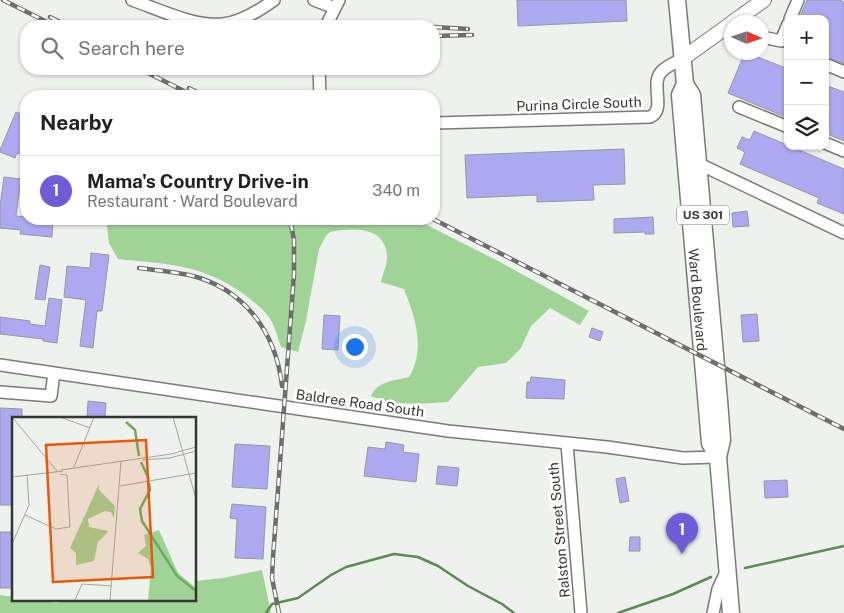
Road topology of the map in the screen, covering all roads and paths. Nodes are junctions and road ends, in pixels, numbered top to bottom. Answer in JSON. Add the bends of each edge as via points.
{"nodes":[{"id":1,"x":132,"y":0,"type":"edge"},
{"id":2,"x":274,"y":0,"type":"edge"},
{"id":3,"x":314,"y":0,"type":"edge"},
{"id":4,"x":677,"y":0,"type":"edge"},
{"id":5,"x":764,"y":0,"type":"edge"},
{"id":6,"x":798,"y":0,"type":"edge"},
{"id":7,"x":337,"y":4,"type":"edge"},
{"id":8,"x":744,"y":15,"type":"edge"},
{"id":9,"x":792,"y":15,"type":"edge"},
{"id":10,"x":191,"y":20,"type":"edge"},
{"id":11,"x":235,"y":20,"type":"edge"},
{"id":12,"x":329,"y":20,"type":"edge"},
{"id":13,"x":724,"y":30,"type":"edge"},
{"id":14,"x":769,"y":40,"type":"edge"},
{"id":15,"x":784,"y":44,"type":"edge"},
{"id":16,"x":682,"y":59,"type":"junction"},
{"id":17,"x":829,"y":66,"type":"edge"},
{"id":18,"x":844,"y":72,"type":"edge"},
{"id":19,"x":319,"y":75,"type":"edge"},
{"id":20,"x":320,"y":90,"type":"edge"},
{"id":21,"x":739,"y":107,"type":"dead end"},
{"id":22,"x":440,"y":123,"type":"edge"},
{"id":23,"x":784,"y":125,"type":"edge"},
{"id":24,"x":829,"y":145,"type":"edge"},
{"id":25,"x":844,"y":151,"type":"edge"},
{"id":26,"x":692,"y":160,"type":"junction"},
{"id":27,"x":844,"y":233,"type":"edge"},
{"id":28,"x":0,"y":364,"type":"edge"},
{"id":29,"x":54,"y":373,"type":"junction"},
{"id":30,"x":0,"y":392,"type":"edge"},
{"id":31,"x":567,"y":444,"type":"junction"},
{"id":32,"x":718,"y":457,"type":"junction"},
{"id":33,"x":727,"y":568,"type":"junction"},
{"id":34,"x":581,"y":610,"type":"edge"},
{"id":35,"x":712,"y":613,"type":"edge"},
{"id":36,"x":731,"y":613,"type":"edge"}],
"edges":[{"from":1,"to":10,"type":"street"},
{"from":2,"to":11,"type":"street","via":[[256,13]]},
{"from":3,"to":7,"type":"street"},
{"from":4,"to":16,"type":"highway","name":"Ward Boulevard"},
{"from":5,"to":8,"type":"main road"},
{"from":6,"to":9,"type":"street"},
{"from":7,"to":12,"type":"street"},
{"from":13,"to":16,"type":"main road"},
{"from":14,"to":15,"type":"street"},
{"from":16,"to":22,"type":"street","name":"Purina Circle South","via":[[660,73],[657,110],[650,117]]},
{"from":16,"to":26,"type":"highway","name":"Ward Boulevard","number":"US 301","via":[[684,84],[680,95]]},
{"from":17,"to":18,"type":"street"},
{"from":19,"to":20,"type":"street"},
{"from":21,"to":23,"type":"street"},
{"from":24,"to":25,"type":"street"},
{"from":26,"to":27,"type":"street"},
{"from":26,"to":32,"type":"highway","name":"Ward Boulevard","number":"US 301","via":[[710,443]]},
{"from":28,"to":29,"type":"street","name":"Baldree Road South"},
{"from":29,"to":30,"type":"street","via":[[52,396]]},
{"from":29,"to":31,"type":"street","name":"Baldree Road South","via":[[412,426]]},
{"from":31,"to":32,"type":"street","name":"Baldree Road South","via":[[683,458]]},
{"from":31,"to":34,"type":"street","name":"Ralston Street South"},
{"from":32,"to":33,"type":"highway","name":"Ward Boulevard"},
{"from":33,"to":35,"type":"street"},
{"from":33,"to":36,"type":"highway","name":"Ward Boulevard"}]}
